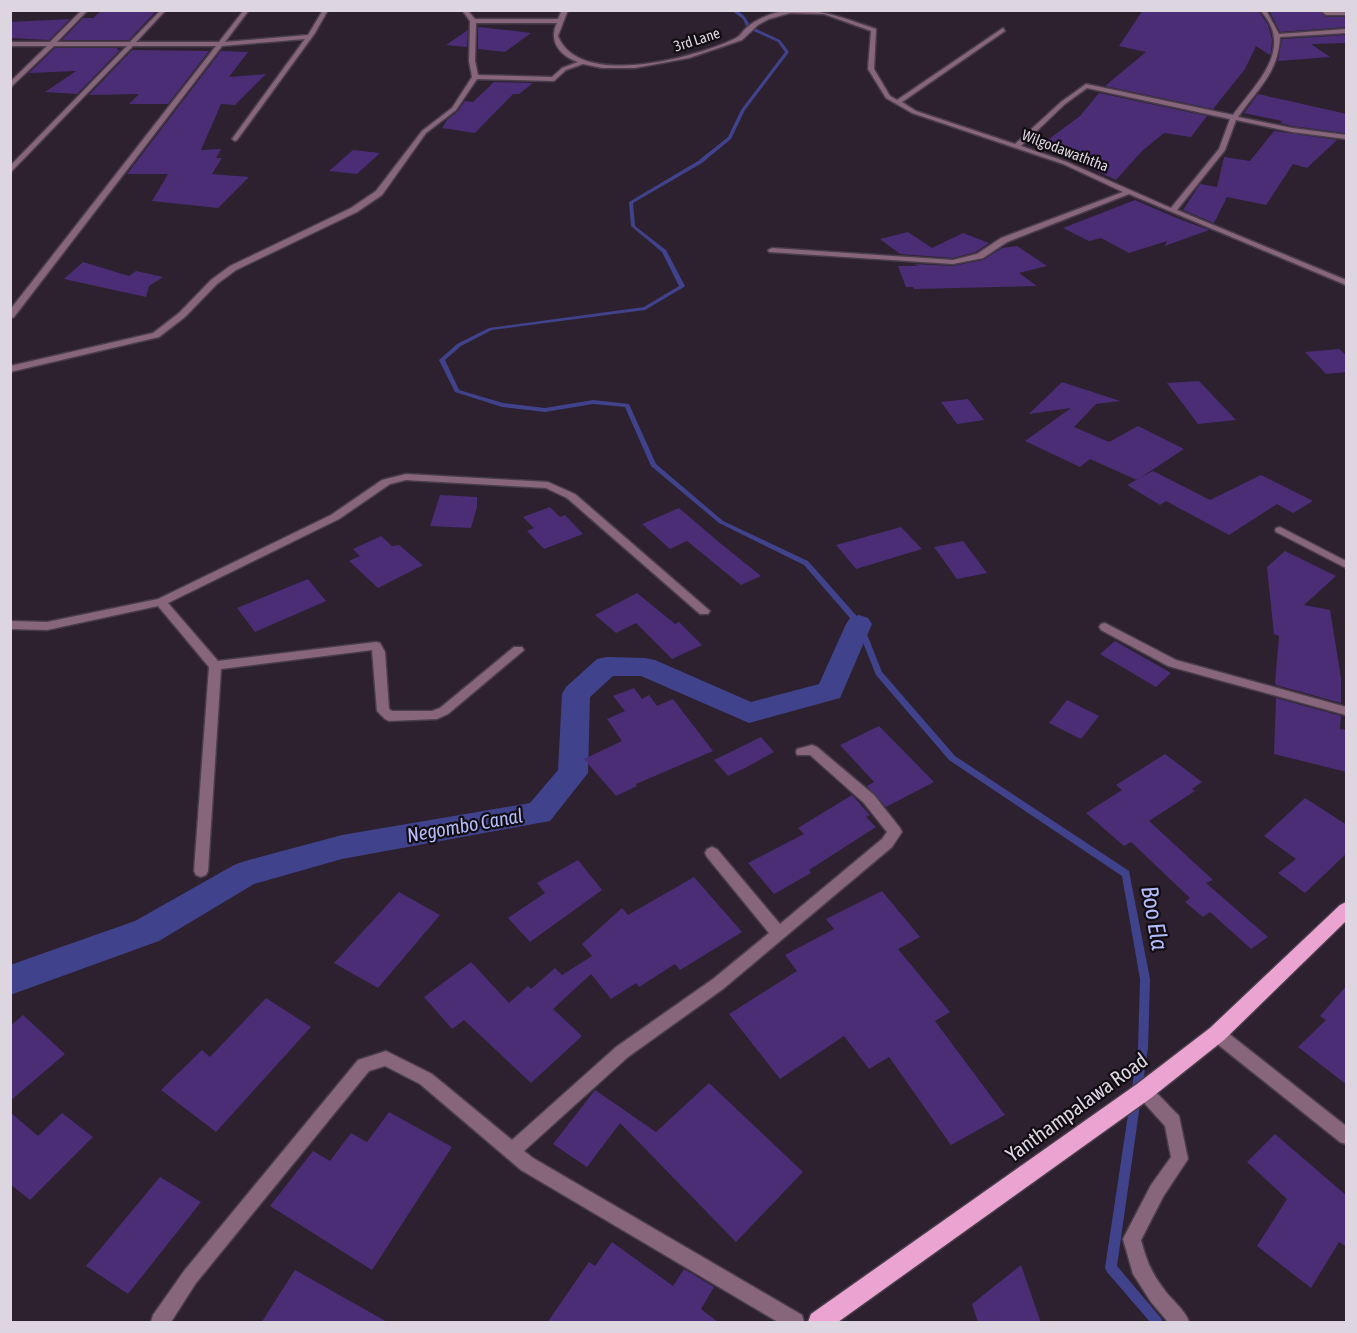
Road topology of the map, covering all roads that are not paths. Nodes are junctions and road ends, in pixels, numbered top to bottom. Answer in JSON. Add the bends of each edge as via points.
{"nodes":[{"id":1,"x":86,"y":10,"type":"edge"},
{"id":2,"x":165,"y":10,"type":"edge"},
{"id":3,"x":248,"y":10,"type":"edge"},
{"id":4,"x":326,"y":10,"type":"edge"},
{"id":5,"x":464,"y":10,"type":"edge"},
{"id":6,"x":565,"y":10,"type":"edge"},
{"id":7,"x":1262,"y":10,"type":"edge"},
{"id":8,"x":1322,"y":10,"type":"edge"},
{"id":9,"x":823,"y":11,"type":"edge"},
{"id":10,"x":1347,"y":14,"type":"edge"},
{"id":11,"x":473,"y":21,"type":"junction"},
{"id":12,"x":562,"y":21,"type":"junction"},
{"id":13,"x":1003,"y":30,"type":"dead end"},
{"id":14,"x":1347,"y":31,"type":"edge"},
{"id":15,"x":1277,"y":36,"type":"junction"},
{"id":16,"x":309,"y":37,"type":"junction"},
{"id":17,"x":10,"y":44,"type":"edge"},
{"id":18,"x":54,"y":44,"type":"junction"},
{"id":19,"x":131,"y":44,"type":"junction"},
{"id":20,"x":221,"y":44,"type":"junction"},
{"id":21,"x":581,"y":63,"type":"junction"},
{"id":22,"x":475,"y":77,"type":"junction"},
{"id":23,"x":10,"y":86,"type":"edge"},
{"id":24,"x":897,"y":102,"type":"junction"},
{"id":25,"x":1235,"y":117,"type":"junction"},
{"id":26,"x":1347,"y":137,"type":"edge"},
{"id":27,"x":235,"y":140,"type":"dead end"},
{"id":28,"x":1017,"y":146,"type":"junction"},
{"id":29,"x":10,"y":171,"type":"edge"},
{"id":30,"x":1129,"y":192,"type":"junction"},
{"id":31,"x":1172,"y":211,"type":"junction"},
{"id":32,"x":772,"y":250,"type":"dead end"},
{"id":33,"x":1347,"y":283,"type":"edge"},
{"id":34,"x":11,"y":315,"type":"edge"},
{"id":35,"x":10,"y":369,"type":"edge"},
{"id":36,"x":1280,"y":530,"type":"dead end"},
{"id":37,"x":1347,"y":564,"type":"edge"},
{"id":38,"x":160,"y":602,"type":"junction"},
{"id":39,"x":704,"y":611,"type":"dead end"},
{"id":40,"x":10,"y":625,"type":"edge"},
{"id":41,"x":1105,"y":627,"type":"dead end"},
{"id":42,"x":518,"y":650,"type":"dead end"},
{"id":43,"x":215,"y":666,"type":"junction"},
{"id":44,"x":1347,"y":711,"type":"edge"},
{"id":45,"x":802,"y":752,"type":"dead end"},
{"id":46,"x":712,"y":853,"type":"dead end"},
{"id":47,"x":201,"y":871,"type":"dead end"},
{"id":48,"x":1347,"y":910,"type":"edge"},
{"id":49,"x":779,"y":934,"type":"junction"},
{"id":50,"x":1217,"y":1034,"type":"junction"},
{"id":51,"x":1144,"y":1091,"type":"junction"},
{"id":52,"x":1347,"y":1136,"type":"edge"},
{"id":53,"x":512,"y":1152,"type":"junction"},
{"id":54,"x":160,"y":1323,"type":"edge"},
{"id":55,"x":795,"y":1323,"type":"edge"},
{"id":56,"x":819,"y":1323,"type":"edge"},
{"id":57,"x":1180,"y":1323,"type":"edge"}],
"edges":[{"from":1,"to":18,"type":"street"},
{"from":2,"to":19,"type":"street"},
{"from":3,"to":20,"type":"street"},
{"from":4,"to":16,"type":"street"},
{"from":5,"to":11,"type":"street"},
{"from":6,"to":12,"type":"street"},
{"from":7,"to":15,"type":"street"},
{"from":8,"to":10,"type":"street"},
{"from":9,"to":21,"type":"street","name":"3rd Lane","via":[[767,17],[745,31],[740,39],[682,59],[642,65]]},
{"from":9,"to":24,"type":"street","name":"Wilgodawaththa","via":[[874,30],[871,69],[888,97]]},
{"from":11,"to":12,"type":"street"},
{"from":11,"to":22,"type":"street"},
{"from":12,"to":21,"type":"street","via":[[555,38],[570,57]]},
{"from":13,"to":24,"type":"street"},
{"from":14,"to":15,"type":"street"},
{"from":15,"to":25,"type":"street","via":[[1274,67]]},
{"from":16,"to":20,"type":"street"},
{"from":16,"to":27,"type":"street"},
{"from":17,"to":18,"type":"street"},
{"from":18,"to":19,"type":"street"},
{"from":18,"to":23,"type":"street"},
{"from":19,"to":20,"type":"street"},
{"from":19,"to":29,"type":"street"},
{"from":20,"to":34,"type":"street"},
{"from":21,"to":22,"type":"street","via":[[564,69],[554,79]]},
{"from":22,"to":35,"type":"street","via":[[454,109],[424,132],[378,193],[354,210],[233,268],[156,335]]},
{"from":24,"to":28,"type":"street","name":"Wilgodawaththa","via":[[914,112]]},
{"from":25,"to":26,"type":"street"},
{"from":25,"to":28,"type":"street","via":[[1086,86]]},
{"from":25,"to":31,"type":"street","via":[[1228,140]]},
{"from":28,"to":30,"type":"street","name":"Wilgodawaththa"},
{"from":30,"to":31,"type":"street","name":"Wilgodawaththa"},
{"from":30,"to":32,"type":"street","via":[[1004,240],[980,256],[953,262]]},
{"from":31,"to":33,"type":"street","name":"Wilgodawaththa"},
{"from":36,"to":37,"type":"street"},
{"from":38,"to":39,"type":"street","via":[[335,518],[386,482],[406,477],[548,485],[571,496]]},
{"from":38,"to":40,"type":"street","via":[[47,626]]},
{"from":38,"to":43,"type":"street"},
{"from":41,"to":44,"type":"street","via":[[1172,663]]},
{"from":42,"to":43,"type":"street","via":[[433,716],[389,716],[383,711],[376,646]]},
{"from":43,"to":47,"type":"street"},
{"from":45,"to":49,"type":"street","via":[[812,750],[870,799],[895,832]]},
{"from":46,"to":49,"type":"street"},
{"from":48,"to":50,"type":"main road","name":"Yanthampalawa Road"},
{"from":49,"to":53,"type":"street","via":[[718,984],[622,1052]]},
{"from":50,"to":51,"type":"main road","name":"Yanthampalawa Road"},
{"from":50,"to":52,"type":"street"},
{"from":51,"to":56,"type":"main road","name":"Yanthampalawa Road"},
{"from":51,"to":57,"type":"street","via":[[1173,1122],[1180,1159],[1132,1239],[1138,1268]]},
{"from":53,"to":54,"type":"street","via":[[426,1078],[386,1058],[364,1065],[190,1277]]},
{"from":53,"to":55,"type":"street"}]}
